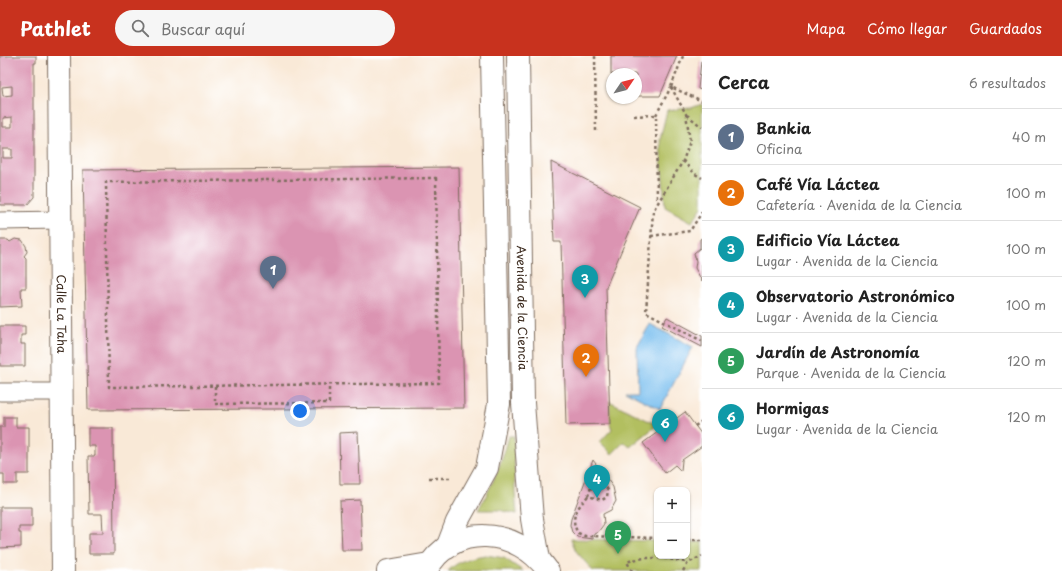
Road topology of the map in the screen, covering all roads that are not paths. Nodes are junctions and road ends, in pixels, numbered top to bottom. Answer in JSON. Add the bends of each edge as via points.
{"nodes":[{"id":1,"x":59,"y":56,"type":"edge"},
{"id":2,"x":492,"y":56,"type":"edge"},
{"id":3,"x":518,"y":56,"type":"edge"},
{"id":4,"x":60,"y":220,"type":"junction"},
{"id":5,"x":0,"y":221,"type":"edge"},
{"id":6,"x":0,"y":392,"type":"edge"},
{"id":7,"x":62,"y":392,"type":"junction"},
{"id":8,"x":447,"y":548,"type":"junction"},
{"id":9,"x":543,"y":565,"type":"edge"},
{"id":10,"x":427,"y":568,"type":"edge"},
{"id":11,"x":63,"y":571,"type":"edge"},
{"id":12,"x":388,"y":571,"type":"edge"}],
"edges":[{"from":1,"to":4,"type":"main road","name":"Calle La Taha"},
{"from":2,"to":8,"type":"main road","name":"Avenida de la Ciencia","via":[[500,404],[487,468],[457,522]]},
{"from":3,"to":9,"type":"main road","name":"Avenida de la Ciencia","via":[[523,403],[532,519]]},
{"from":4,"to":5,"type":"street"},
{"from":4,"to":7,"type":"main road","name":"Calle La Taha"},
{"from":6,"to":7,"type":"street"},
{"from":7,"to":11,"type":"main road","name":"Calle La Taha"},
{"from":8,"to":9,"type":"main road","via":[[470,538],[504,538],[517,543]]},
{"from":8,"to":10,"type":"main road"},
{"from":10,"to":12,"type":"main road"}]}
